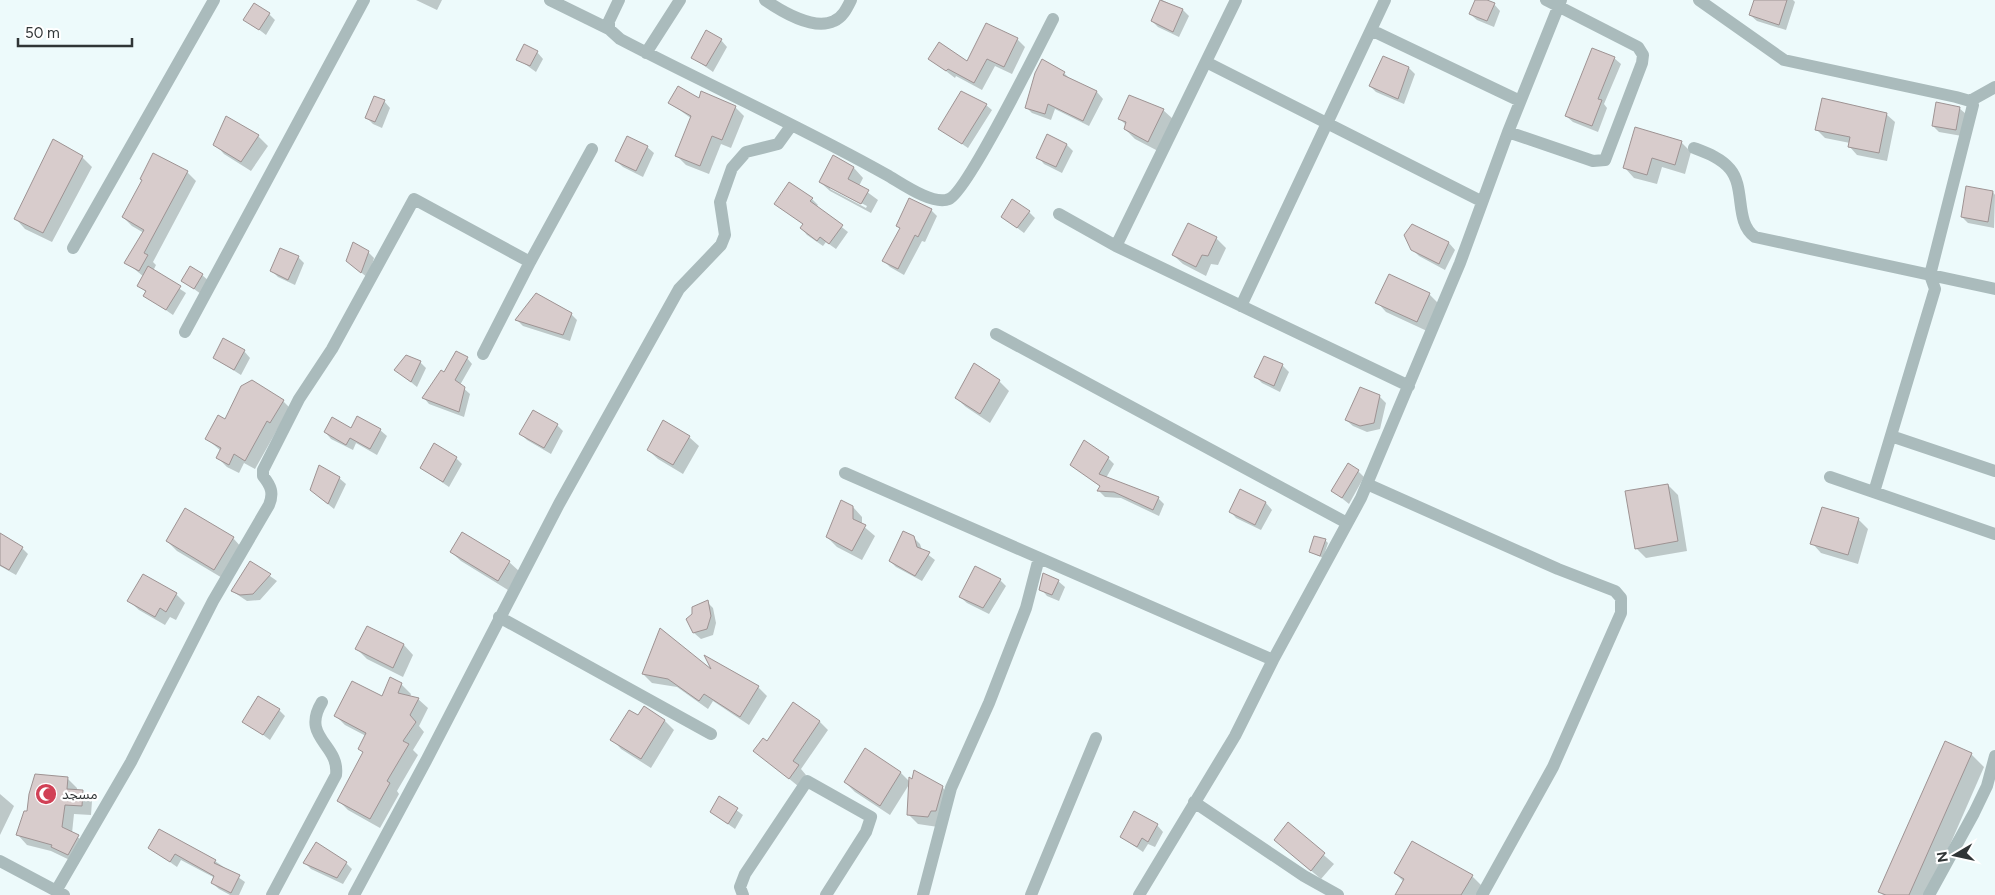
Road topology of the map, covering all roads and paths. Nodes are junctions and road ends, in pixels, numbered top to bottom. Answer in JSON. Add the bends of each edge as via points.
{"nodes":[{"id":1,"x":214,"y":0,"type":"edge"},
{"id":2,"x":364,"y":0,"type":"edge"},
{"id":3,"x":550,"y":0,"type":"edge"},
{"id":4,"x":619,"y":0,"type":"edge"},
{"id":5,"x":680,"y":0,"type":"edge"},
{"id":6,"x":765,"y":0,"type":"edge"},
{"id":7,"x":851,"y":0,"type":"edge"},
{"id":8,"x":1236,"y":0,"type":"edge"},
{"id":9,"x":1385,"y":0,"type":"edge"},
{"id":10,"x":1546,"y":0,"type":"edge"},
{"id":11,"x":1699,"y":0,"type":"edge"},
{"id":12,"x":1560,"y":3,"type":"edge"},
{"id":13,"x":1053,"y":20,"type":"dead end"},
{"id":14,"x":609,"y":29,"type":"junction"},
{"id":15,"x":1371,"y":30,"type":"junction"},
{"id":16,"x":646,"y":53,"type":"junction"},
{"id":17,"x":1206,"y":62,"type":"junction"},
{"id":18,"x":1995,"y":87,"type":"edge"},
{"id":19,"x":1520,"y":101,"type":"junction"},
{"id":20,"x":1970,"y":101,"type":"junction"},
{"id":21,"x":1326,"y":124,"type":"junction"},
{"id":22,"x":791,"y":126,"type":"junction"},
{"id":23,"x":1508,"y":132,"type":"junction"},
{"id":24,"x":1694,"y":148,"type":"dead end"},
{"id":25,"x":592,"y":149,"type":"dead end"},
{"id":26,"x":1481,"y":201,"type":"junction"},
{"id":27,"x":1059,"y":214,"type":"dead end"},
{"id":28,"x":1116,"y":246,"type":"junction"},
{"id":29,"x":73,"y":248,"type":"dead end"},
{"id":30,"x":530,"y":262,"type":"junction"},
{"id":31,"x":1930,"y":275,"type":"junction"},
{"id":32,"x":1995,"y":289,"type":"edge"},
{"id":33,"x":1241,"y":306,"type":"junction"},
{"id":34,"x":185,"y":332,"type":"dead end"},
{"id":35,"x":996,"y":334,"type":"dead end"},
{"id":36,"x":483,"y":354,"type":"dead end"},
{"id":37,"x":1409,"y":386,"type":"junction"},
{"id":38,"x":1891,"y":436,"type":"junction"},
{"id":39,"x":1995,"y":471,"type":"edge"},
{"id":40,"x":845,"y":474,"type":"dead end"},
{"id":41,"x":1830,"y":477,"type":"dead end"},
{"id":42,"x":1367,"y":484,"type":"junction"},
{"id":43,"x":1874,"y":492,"type":"junction"},
{"id":44,"x":1347,"y":523,"type":"junction"},
{"id":45,"x":1995,"y":534,"type":"edge"},
{"id":46,"x":1039,"y":558,"type":"junction"},
{"id":47,"x":499,"y":617,"type":"junction"},
{"id":48,"x":1273,"y":660,"type":"junction"},
{"id":49,"x":322,"y":702,"type":"dead end"},
{"id":50,"x":711,"y":734,"type":"dead end"},
{"id":51,"x":1096,"y":738,"type":"dead end"},
{"id":52,"x":1995,"y":756,"type":"edge"},
{"id":53,"x":1194,"y":802,"type":"junction"},
{"id":54,"x":0,"y":861,"type":"edge"},
{"id":55,"x":60,"y":893,"type":"edge"},
{"id":56,"x":272,"y":895,"type":"edge"},
{"id":57,"x":354,"y":895,"type":"edge"},
{"id":58,"x":743,"y":895,"type":"edge"},
{"id":59,"x":826,"y":895,"type":"edge"},
{"id":60,"x":924,"y":895,"type":"edge"},
{"id":61,"x":1031,"y":895,"type":"edge"},
{"id":62,"x":1138,"y":895,"type":"edge"},
{"id":63,"x":1338,"y":895,"type":"edge"},
{"id":64,"x":1482,"y":895,"type":"edge"},
{"id":65,"x":1929,"y":895,"type":"edge"}],
"edges":[{"from":1,"to":29,"type":"street"},
{"from":2,"to":34,"type":"street"},
{"from":3,"to":14,"type":"street"},
{"from":4,"to":14,"type":"street","via":[[609,21]]},
{"from":5,"to":16,"type":"street"},
{"from":6,"to":7,"type":"street","via":[[804,20],[824,24],[835,21]]},
{"from":8,"to":17,"type":"street"},
{"from":9,"to":15,"type":"street"},
{"from":10,"to":12,"type":"street"},
{"from":11,"to":20,"type":"street","via":[[1784,60]]},
{"from":12,"to":19,"type":"street"},
{"from":12,"to":23,"type":"street","via":[[1631,42],[1643,54],[1609,154],[1605,160],[1596,162]]},
{"from":13,"to":22,"type":"street","via":[[974,168],[958,192],[949,199],[926,197],[860,159]]},
{"from":14,"to":16,"type":"street"},
{"from":15,"to":19,"type":"street"},
{"from":15,"to":21,"type":"street"},
{"from":16,"to":22,"type":"street"},
{"from":17,"to":21,"type":"street"},
{"from":17,"to":28,"type":"street"},
{"from":18,"to":20,"type":"street"},
{"from":19,"to":23,"type":"street"},
{"from":20,"to":31,"type":"street","via":[[1974,110]]},
{"from":21,"to":26,"type":"street"},
{"from":21,"to":33,"type":"street"},
{"from":22,"to":47,"type":"street","via":[[778,144],[746,152],[732,168],[720,202],[725,229],[721,245],[679,290]]},
{"from":23,"to":26,"type":"street"},
{"from":24,"to":31,"type":"street","via":[[1712,155],[1730,169],[1740,194],[1743,217],[1750,234],[1755,237]]},
{"from":25,"to":30,"type":"street"},
{"from":26,"to":37,"type":"street","via":[[1460,263]]},
{"from":27,"to":28,"type":"street"},
{"from":28,"to":33,"type":"street"},
{"from":30,"to":36,"type":"street"},
{"from":30,"to":55,"type":"street","via":[[414,199],[267,461],[262,474],[271,487],[269,505],[213,601]]},
{"from":31,"to":32,"type":"street"},
{"from":31,"to":38,"type":"street","via":[[1935,289]]},
{"from":33,"to":37,"type":"street"},
{"from":35,"to":44,"type":"street"},
{"from":37,"to":42,"type":"street"},
{"from":38,"to":39,"type":"street"},
{"from":38,"to":43,"type":"street"},
{"from":40,"to":46,"type":"street"},
{"from":41,"to":43,"type":"street"},
{"from":42,"to":44,"type":"street"},
{"from":42,"to":64,"type":"street","via":[[1614,591],[1620,598],[1621,613],[1553,767]]},
{"from":43,"to":45,"type":"street"},
{"from":44,"to":48,"type":"street"},
{"from":46,"to":48,"type":"street"},
{"from":46,"to":60,"type":"street","via":[[1026,608],[952,788]]},
{"from":47,"to":50,"type":"street"},
{"from":47,"to":57,"type":"street","via":[[428,759]]},
{"from":48,"to":53,"type":"street","via":[[1235,736]]},
{"from":49,"to":56,"type":"street","via":[[315,716],[315,728],[336,763],[336,775]]},
{"from":51,"to":61,"type":"street"},
{"from":52,"to":65,"type":"street","via":[[1987,786]]},
{"from":53,"to":62,"type":"street"},
{"from":53,"to":63,"type":"street"},
{"from":54,"to":55,"type":"street"},
{"from":58,"to":59,"type":"street","via":[[740,887],[745,874],[807,781],[871,817],[866,832]]}]}
